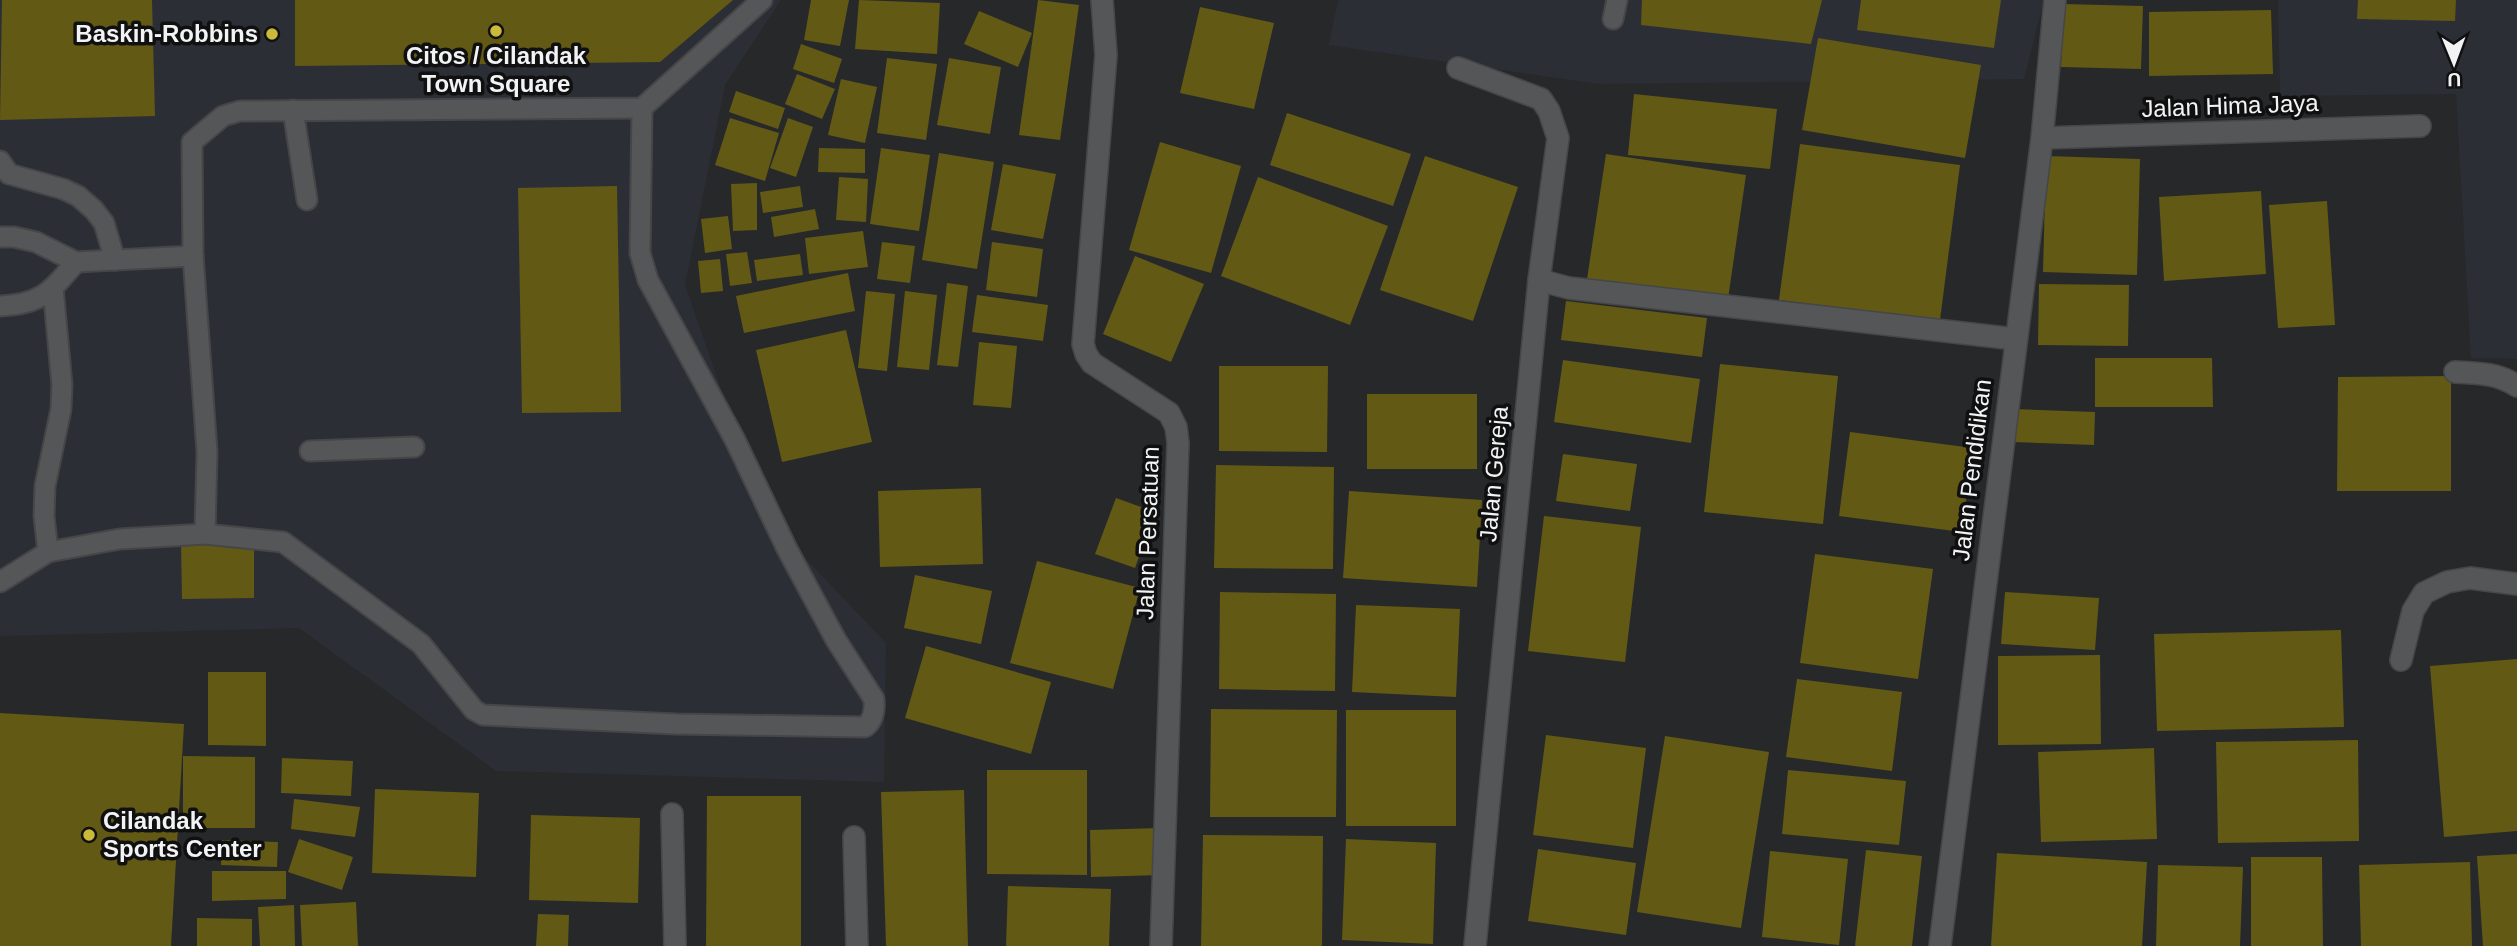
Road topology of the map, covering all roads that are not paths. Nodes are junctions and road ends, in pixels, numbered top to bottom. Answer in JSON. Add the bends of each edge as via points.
{"nodes":[{"id":1,"x":762,"y":0,"type":"edge"},
{"id":2,"x":1102,"y":0,"type":"edge"},
{"id":3,"x":2055,"y":0,"type":"edge"},
{"id":4,"x":1458,"y":68,"type":"dead end"},
{"id":5,"x":642,"y":108,"type":"junction"},
{"id":6,"x":293,"y":110,"type":"junction"},
{"id":7,"x":2420,"y":126,"type":"dead end"},
{"id":8,"x":2042,"y":138,"type":"junction"},
{"id":9,"x":0,"y":161,"type":"edge"},
{"id":10,"x":307,"y":200,"type":"dead end"},
{"id":11,"x":0,"y":237,"type":"edge"},
{"id":12,"x":193,"y":256,"type":"junction"},
{"id":13,"x":115,"y":260,"type":"junction"},
{"id":14,"x":76,"y":262,"type":"junction"},
{"id":15,"x":1539,"y":280,"type":"junction"},
{"id":16,"x":53,"y":288,"type":"junction"},
{"id":17,"x":0,"y":306,"type":"edge"},
{"id":18,"x":2015,"y":339,"type":"junction"},
{"id":19,"x":2455,"y":372,"type":"dead end"},
{"id":20,"x":2517,"y":386,"type":"edge"},
{"id":21,"x":414,"y":447,"type":"dead end"},
{"id":22,"x":310,"y":451,"type":"dead end"},
{"id":23,"x":205,"y":534,"type":"junction"},
{"id":24,"x":48,"y":552,"type":"junction"},
{"id":25,"x":0,"y":582,"type":"edge"},
{"id":26,"x":2517,"y":584,"type":"edge"},
{"id":27,"x":2401,"y":660,"type":"dead end"},
{"id":28,"x":672,"y":814,"type":"dead end"},
{"id":29,"x":854,"y":837,"type":"dead end"},
{"id":30,"x":675,"y":946,"type":"edge"},
{"id":31,"x":857,"y":946,"type":"edge"},
{"id":32,"x":1161,"y":946,"type":"edge"},
{"id":33,"x":1475,"y":946,"type":"edge"},
{"id":34,"x":1940,"y":946,"type":"edge"}],
"edges":[{"from":1,"to":5,"type":"lane"},
{"from":2,"to":32,"type":"street","name":"Jalan Persatuan","via":[[1106,55],[1083,344],[1092,363],[1169,414],[1178,443]]},
{"from":3,"to":8,"type":"street","name":"Jalan Pendidikan"},
{"from":4,"to":15,"type":"street","name":"Jalan Gereja","via":[[1541,99],[1553,119],[1558,138]]},
{"from":5,"to":6,"type":"lane"},
{"from":5,"to":23,"type":"lane","via":[[640,253],[648,280],[836,640],[874,699],[871,723],[865,727],[676,724],[484,715],[474,710],[421,644],[283,542]]},
{"from":6,"to":10,"type":"lane"},
{"from":6,"to":12,"type":"lane","via":[[240,111],[223,116],[192,142]]},
{"from":7,"to":8,"type":"street","name":"Jalan Hima Jaya"},
{"from":8,"to":18,"type":"street","name":"Jalan Pendidikan"},
{"from":9,"to":13,"type":"lane","via":[[9,174],[78,196],[104,223]]},
{"from":11,"to":14,"type":"lane","via":[[36,242]]},
{"from":12,"to":13,"type":"lane"},
{"from":12,"to":23,"type":"lane","via":[[206,452]]},
{"from":13,"to":14,"type":"lane"},
{"from":14,"to":16,"type":"lane"},
{"from":15,"to":18,"type":"street","via":[[1569,288]]},
{"from":15,"to":33,"type":"street","name":"Jalan Gereja"},
{"from":16,"to":17,"type":"lane","via":[[37,300]]},
{"from":16,"to":24,"type":"lane","via":[[62,384],[46,486]]},
{"from":18,"to":34,"type":"street","name":"Jalan Pendidikan"},
{"from":19,"to":20,"type":"street","via":[[2486,374]]},
{"from":21,"to":22,"type":"lane"},
{"from":23,"to":24,"type":"lane","via":[[120,539]]},
{"from":24,"to":25,"type":"lane"},
{"from":26,"to":27,"type":"street","via":[[2470,578],[2424,593],[2413,611]]},
{"from":28,"to":30,"type":"street"},
{"from":29,"to":31,"type":"street"}]}
